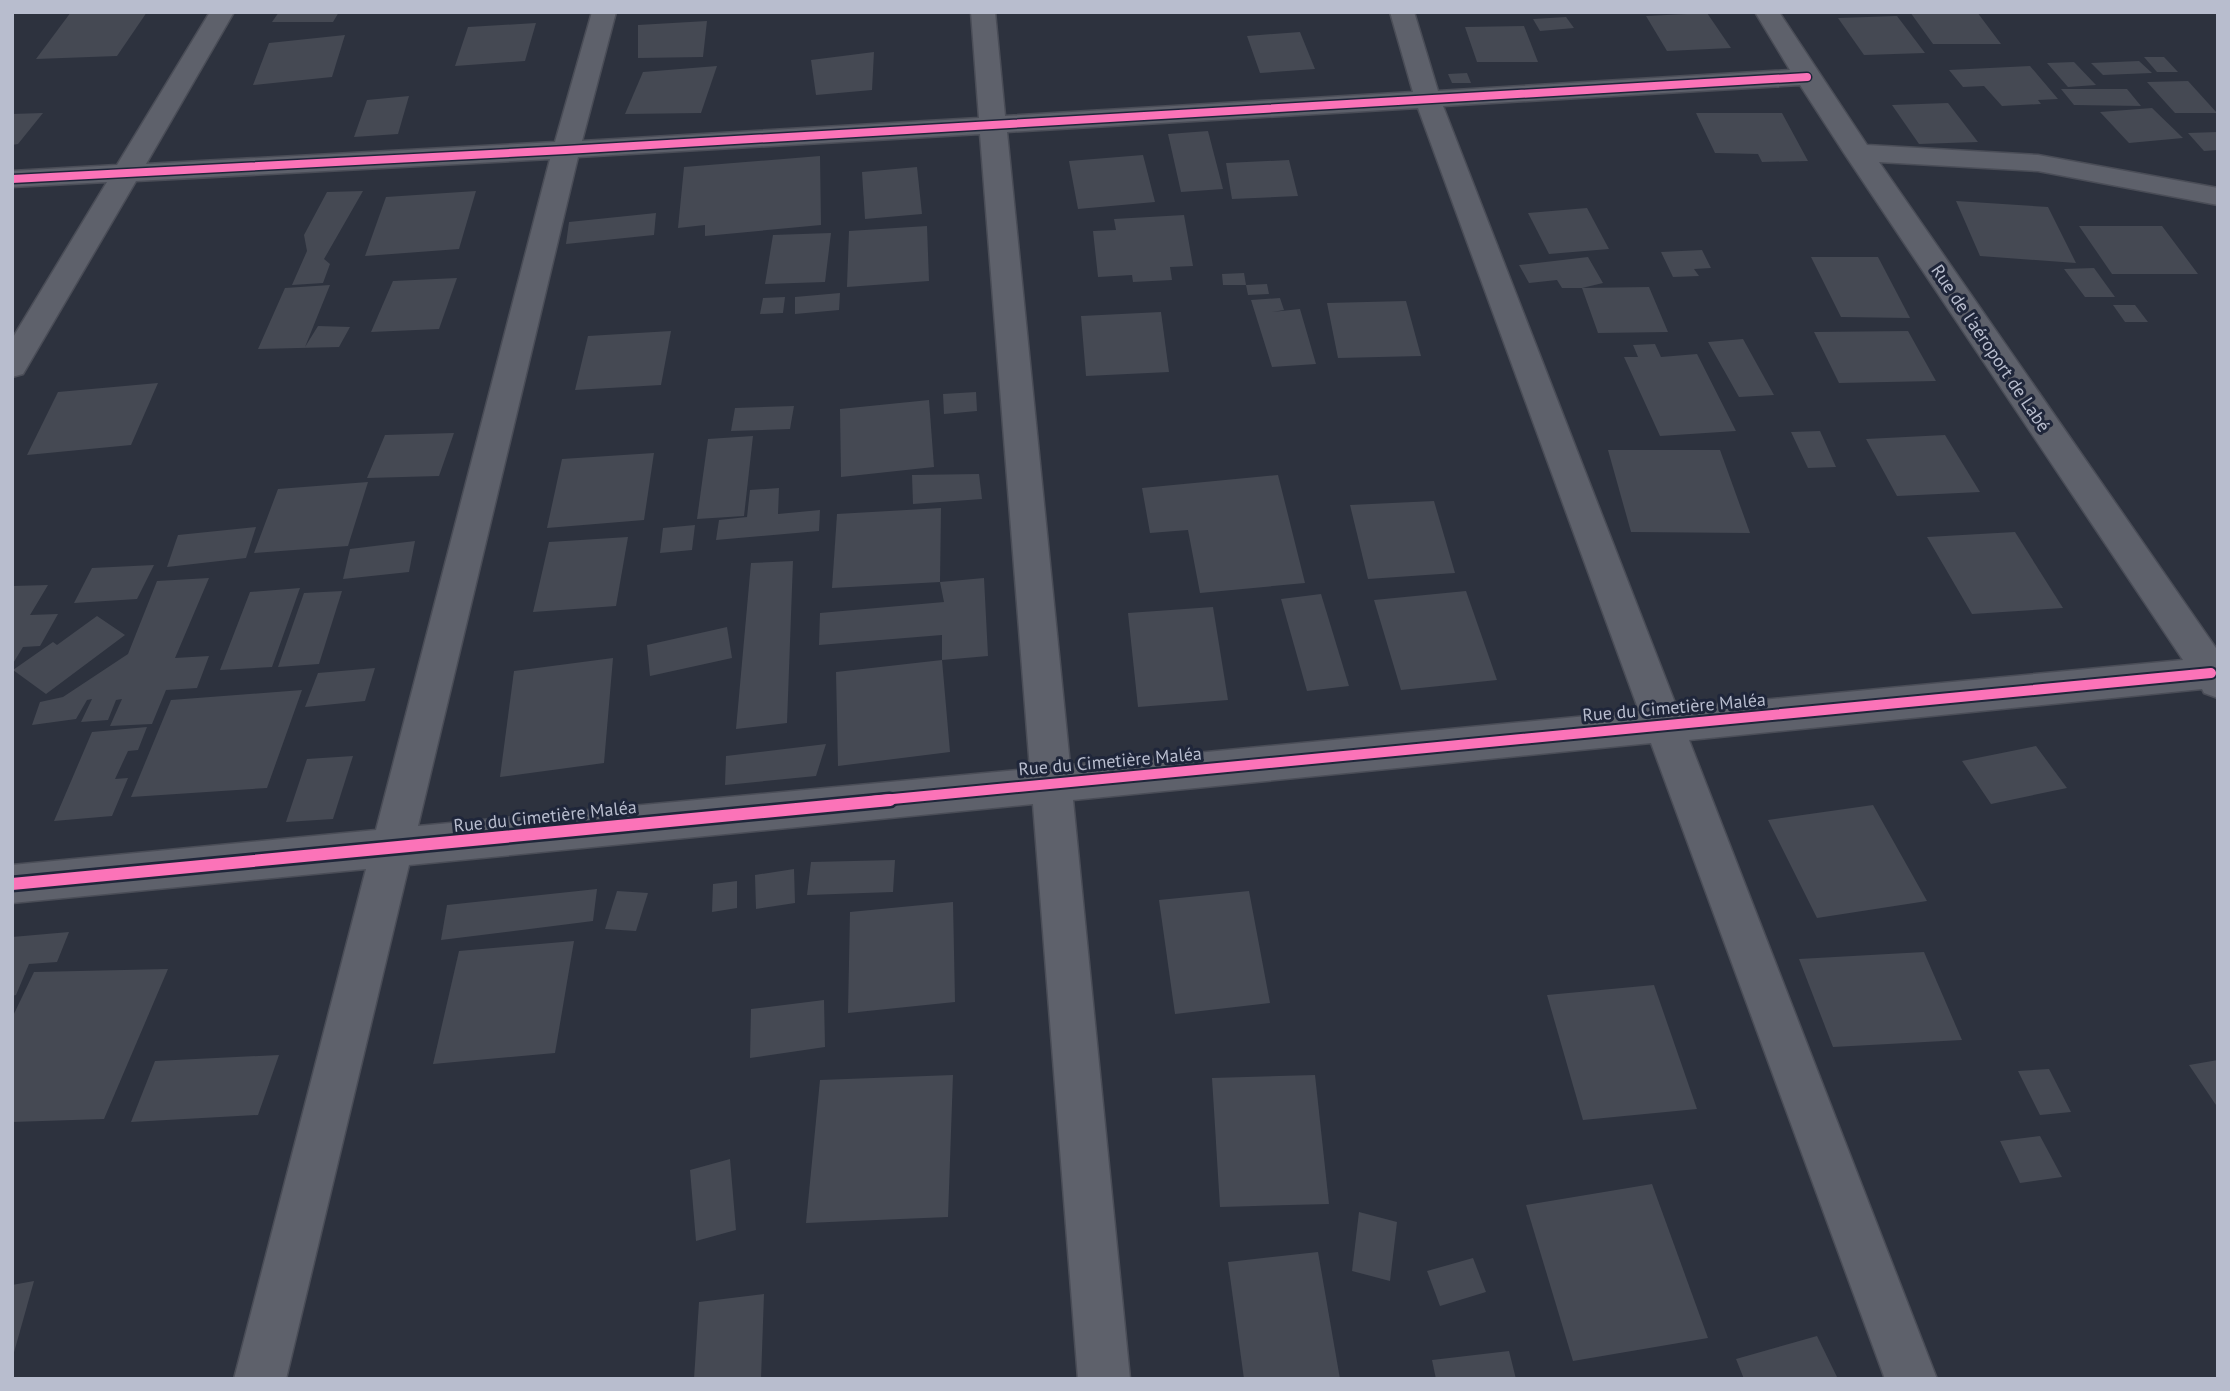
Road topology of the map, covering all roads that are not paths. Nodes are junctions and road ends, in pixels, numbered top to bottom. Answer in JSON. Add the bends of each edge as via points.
{"nodes":[{"id":1,"x":222,"y":12,"type":"edge"},
{"id":2,"x":604,"y":12,"type":"edge"},
{"id":3,"x":983,"y":12,"type":"edge"},
{"id":4,"x":1402,"y":12,"type":"edge"},
{"id":5,"x":1767,"y":12,"type":"edge"},
{"id":6,"x":1807,"y":78,"type":"junction"},
{"id":7,"x":1428,"y":100,"type":"junction"},
{"id":8,"x":993,"y":125,"type":"junction"},
{"id":9,"x":566,"y":150,"type":"junction"},
{"id":10,"x":1858,"y":153,"type":"junction"},
{"id":11,"x":127,"y":173,"type":"junction"},
{"id":12,"x":12,"y":179,"type":"edge"},
{"id":13,"x":2218,"y":197,"type":"edge"},
{"id":14,"x":12,"y":366,"type":"edge"},
{"id":15,"x":2214,"y":677,"type":"edge"},
{"id":16,"x":1664,"y":726,"type":"junction"},
{"id":17,"x":1051,"y":784,"type":"junction"},
{"id":18,"x":392,"y":848,"type":"junction"},
{"id":19,"x":12,"y":884,"type":"edge"},
{"id":20,"x":260,"y":1379,"type":"edge"},
{"id":21,"x":1104,"y":1379,"type":"edge"},
{"id":22,"x":1911,"y":1379,"type":"edge"}],
"edges":[{"from":1,"to":11,"type":"street"},
{"from":2,"to":9,"type":"street"},
{"from":3,"to":8,"type":"street"},
{"from":4,"to":7,"type":"street"},
{"from":5,"to":6,"type":"street","name":"Rue de l'aéroport de Labé"},
{"from":6,"to":7,"type":"street"},
{"from":6,"to":10,"type":"street","name":"Rue de l'aéroport de Labé"},
{"from":7,"to":8,"type":"street"},
{"from":7,"to":16,"type":"street"},
{"from":8,"to":9,"type":"street"},
{"from":8,"to":17,"type":"street"},
{"from":9,"to":11,"type":"street"},
{"from":9,"to":18,"type":"street"},
{"from":10,"to":13,"type":"street","via":[[2038,163]]},
{"from":10,"to":15,"type":"street","name":"Rue de l'aéroport de Labé"},
{"from":11,"to":12,"type":"street"},
{"from":11,"to":14,"type":"street"},
{"from":15,"to":16,"type":"street","name":"Rue du Cimetière Maléa"},
{"from":16,"to":17,"type":"street","name":"Rue du Cimetière Maléa"},
{"from":16,"to":22,"type":"street"},
{"from":17,"to":18,"type":"street","name":"Rue du Cimetière Maléa"},
{"from":17,"to":21,"type":"street"},
{"from":18,"to":19,"type":"street","name":"Rue du Cimetière Maléa"},
{"from":18,"to":20,"type":"street"}]}
